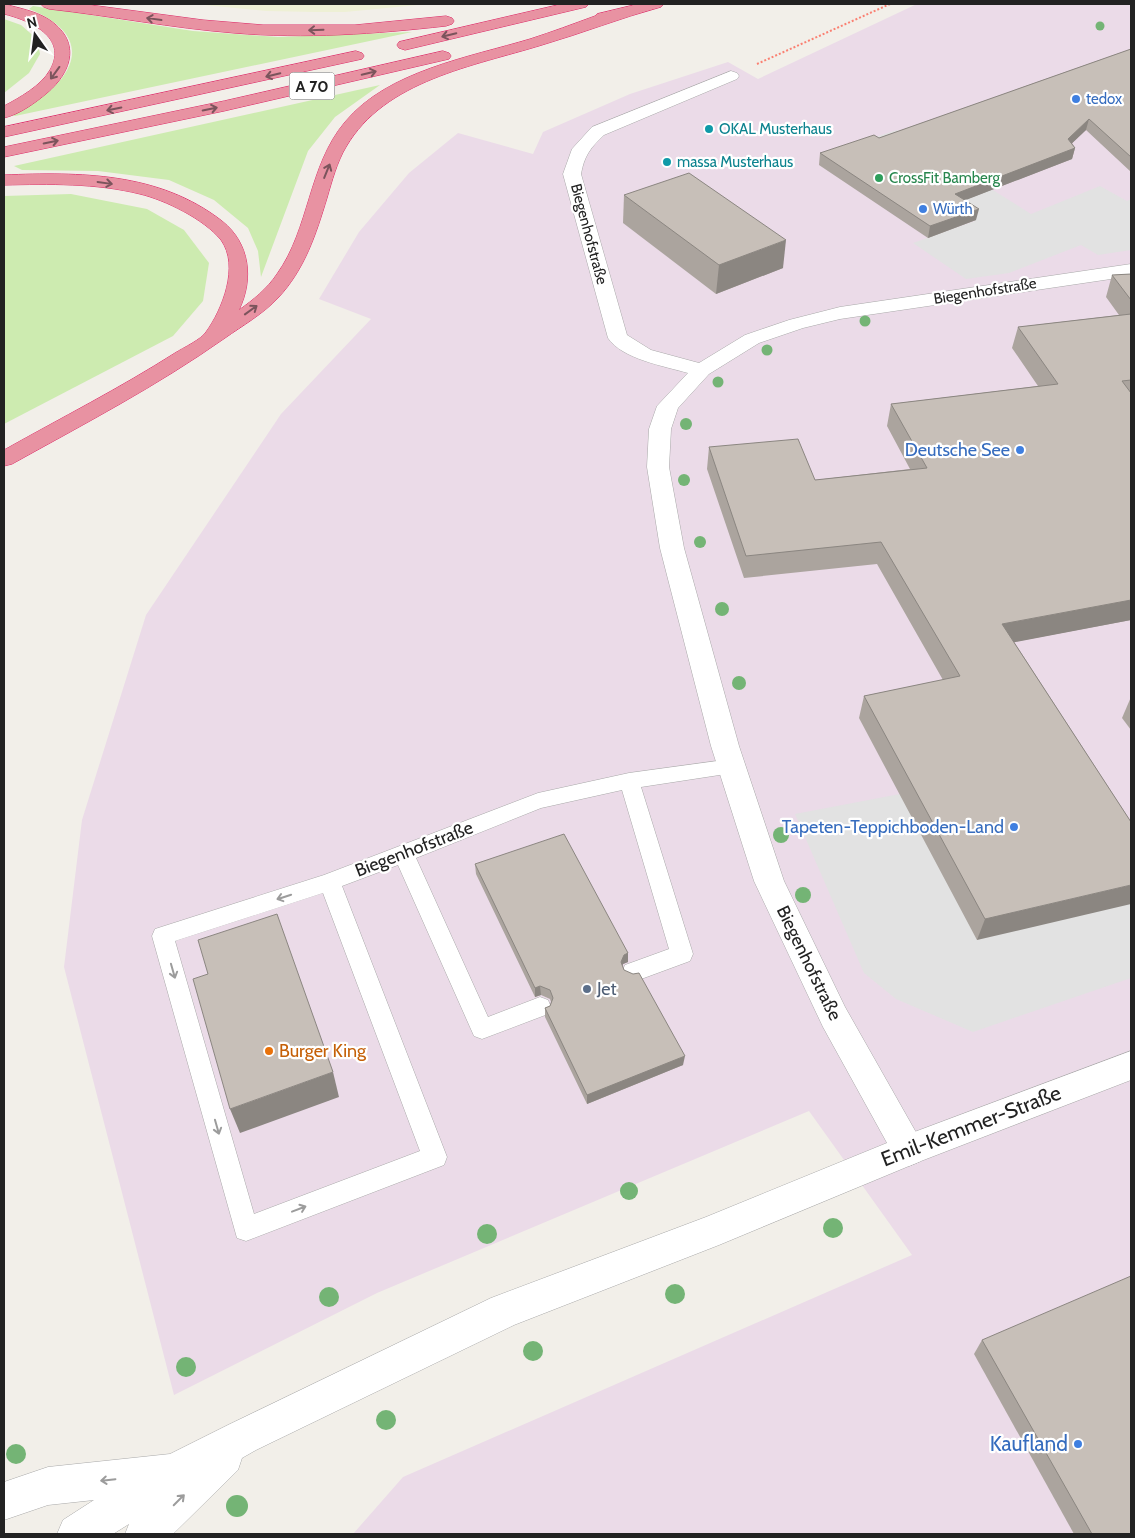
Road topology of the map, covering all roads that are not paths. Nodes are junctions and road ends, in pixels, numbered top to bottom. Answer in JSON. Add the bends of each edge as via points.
{"nodes":[{"id":1,"x":49,"y":4,"type":"edge"},
{"id":2,"x":573,"y":4,"type":"edge"},
{"id":3,"x":581,"y":4,"type":"edge"},
{"id":4,"x":656,"y":4,"type":"edge"},
{"id":5,"x":4,"y":9,"type":"edge"},
{"id":6,"x":619,"y":13,"type":"junction"},
{"id":7,"x":393,"y":48,"type":"dead end"},
{"id":8,"x":375,"y":52,"type":"dead end"},
{"id":9,"x":731,"y":76,"type":"road end"},
{"id":10,"x":4,"y":113,"type":"edge"},
{"id":11,"x":4,"y":132,"type":"edge"},
{"id":12,"x":4,"y":152,"type":"edge"},
{"id":13,"x":4,"y":180,"type":"edge"},
{"id":14,"x":1131,"y":270,"type":"edge"},
{"id":15,"x":211,"y":338,"type":"junction"},
{"id":16,"x":702,"y":370,"type":"junction"},
{"id":17,"x":4,"y":459,"type":"edge"},
{"id":18,"x":732,"y":767,"type":"junction"},
{"id":19,"x":629,"y":781,"type":"junction"},
{"id":20,"x":403,"y":853,"type":"junction"},
{"id":21,"x":330,"y":882,"type":"junction"},
{"id":22,"x":633,"y":972,"type":"edge"},
{"id":23,"x":540,"y":1006,"type":"dead end"},
{"id":24,"x":1131,"y":1064,"type":"edge"},
{"id":25,"x":909,"y":1150,"type":"junction"},
{"id":26,"x":243,"y":1437,"type":"junction"},
{"id":27,"x":174,"y":1473,"type":"junction"},
{"id":28,"x":4,"y":1501,"type":"edge"},
{"id":29,"x":77,"y":1534,"type":"edge"},
{"id":30,"x":145,"y":1534,"type":"edge"}],
"edges":[{"from":2,"to":1,"type":"highway","one_way":true,"via":[[439,22],[312,31],[204,26]]},
{"from":3,"to":7,"type":"highway","one_way":true},
{"from":4,"to":6,"type":"highway","number":"A 70"},
{"from":5,"to":10,"type":"highway","one_way":true,"via":[[24,13],[45,24],[62,49],[56,74],[38,91]]},
{"from":12,"to":6,"type":"highway","number":"A 70","one_way":true,"via":[[224,106]]},
{"from":15,"to":6,"type":"highway","one_way":true,"via":[[272,294],[294,264],[310,229],[324,177],[337,147],[369,110],[419,80]]},
{"from":8,"to":11,"type":"highway","number":"A 70","one_way":true},
{"from":9,"to":16,"type":"street","name":"Biegenhofstraße","via":[[598,130],[582,145],[572,174],[618,338],[644,354]]},
{"from":13,"to":15,"type":"highway","one_way":true,"via":[[104,182],[142,189],[185,203],[207,217],[230,239],[237,258],[238,282],[232,303]]},
{"from":14,"to":16,"type":"street","name":"Biegenhofstraße","via":[[925,300],[796,324],[752,339]]},
{"from":15,"to":17,"type":"highway","via":[[152,376]]},
{"from":16,"to":18,"type":"street","name":"Biegenhofstraße","via":[[668,406],[660,429],[658,467],[672,548]]},
{"from":18,"to":19,"type":"lane","name":"Biegenhofstraße"},
{"from":18,"to":25,"type":"street","name":"Biegenhofstraße","via":[[769,881],[834,1017]]},
{"from":19,"to":20,"type":"lane","name":"Biegenhofstraße","via":[[538,801]]},
{"from":19,"to":22,"type":"lane","via":[[682,954]]},
{"from":20,"to":21,"type":"lane","name":"Biegenhofstraße"},
{"from":20,"to":23,"type":"lane","via":[[482,1029]]},
{"from":21,"to":21,"type":"lane","name":"Biegenhofstraße","one_way":true,"via":[[163,936],[246,1229],[435,1157]]},
{"from":24,"to":25,"type":"street","name":"Emil-Kemmer-Straße"},
{"from":25,"to":26,"type":"street","name":"Emil-Kemmer-Straße","via":[[707,1233],[504,1311]]},
{"from":26,"to":27,"type":"street","name":"Emil-Kemmer-Straße"},
{"from":30,"to":26,"type":"street","one_way":true},
{"from":27,"to":28,"type":"street","one_way":true,"via":[[48,1486]]},
{"from":27,"to":29,"type":"street","name":"Emil-Kemmer-Straße"}]}
